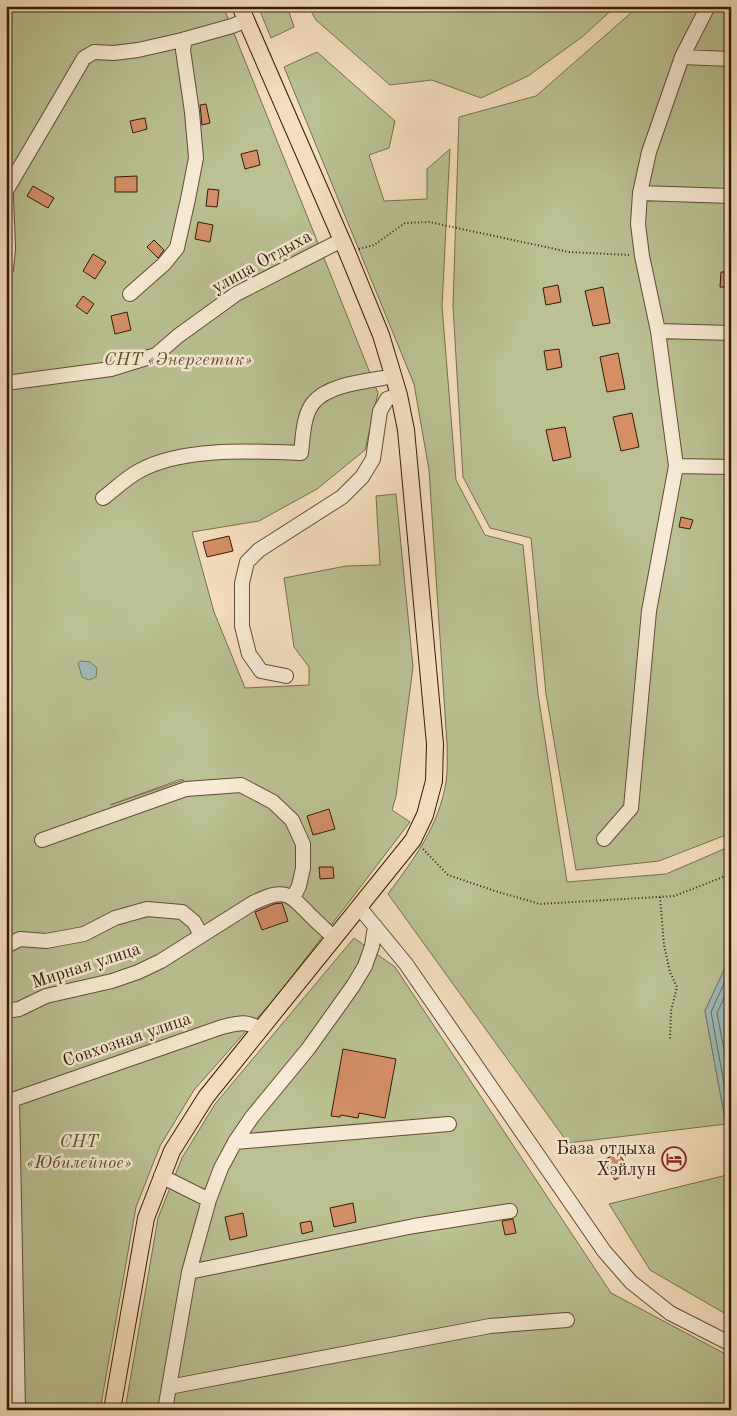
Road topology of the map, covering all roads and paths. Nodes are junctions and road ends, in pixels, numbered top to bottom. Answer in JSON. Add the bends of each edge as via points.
{"nodes":[{"id":1,"x":708,"y":6,"type":"edge"},
{"id":2,"x":244,"y":13,"type":"edge"},
{"id":3,"x":185,"y":39,"type":"junction"},
{"id":4,"x":682,"y":57,"type":"junction"},
{"id":5,"x":731,"y":58,"type":"edge"},
{"id":6,"x":6,"y":191,"type":"edge"},
{"id":7,"x":640,"y":193,"type":"junction"},
{"id":8,"x":6,"y":196,"type":"edge"},
{"id":9,"x":731,"y":196,"type":"edge"},
{"id":10,"x":345,"y":246,"type":"junction"},
{"id":11,"x":642,"y":256,"type":"junction"},
{"id":12,"x":6,"y":269,"type":"edge"},
{"id":13,"x":130,"y":294,"type":"dead end"},
{"id":14,"x":658,"y":332,"type":"junction"},
{"id":15,"x":731,"y":333,"type":"edge"},
{"id":16,"x":394,"y":376,"type":"junction"},
{"id":17,"x":6,"y":383,"type":"edge"},
{"id":18,"x":400,"y":395,"type":"junction"},
{"id":19,"x":676,"y":466,"type":"junction"},
{"id":20,"x":731,"y":467,"type":"edge"},
{"id":21,"x":102,"y":498,"type":"dead end"},
{"id":22,"x":286,"y":676,"type":"dead end"},
{"id":23,"x":604,"y":839,"type":"dead end"},
{"id":24,"x":42,"y":840,"type":"dead end"},
{"id":25,"x":413,"y":840,"type":"junction"},
{"id":26,"x":731,"y":874,"type":"edge"},
{"id":27,"x":660,"y":897,"type":"junction"},
{"id":28,"x":293,"y":898,"type":"junction"},
{"id":29,"x":359,"y":907,"type":"junction"},
{"id":30,"x":375,"y":926,"type":"junction"},
{"id":31,"x":201,"y":935,"type":"junction"},
{"id":32,"x":334,"y":937,"type":"junction"},
{"id":33,"x":6,"y":946,"type":"edge"},
{"id":34,"x":6,"y":1012,"type":"edge"},
{"id":35,"x":260,"y":1029,"type":"junction"},
{"id":36,"x":670,"y":1040,"type":"dead end"},
{"id":37,"x":9,"y":1101,"type":"edge"},
{"id":38,"x":449,"y":1124,"type":"dead end"},
{"id":39,"x":235,"y":1142,"type":"junction"},
{"id":40,"x":161,"y":1176,"type":"junction"},
{"id":41,"x":210,"y":1200,"type":"junction"},
{"id":42,"x":510,"y":1211,"type":"dead end"},
{"id":43,"x":189,"y":1272,"type":"junction"},
{"id":44,"x":567,"y":1320,"type":"dead end"},
{"id":45,"x":731,"y":1344,"type":"edge"},
{"id":46,"x":169,"y":1387,"type":"junction"},
{"id":47,"x":18,"y":1410,"type":"edge"},
{"id":48,"x":112,"y":1410,"type":"edge"},
{"id":49,"x":165,"y":1410,"type":"edge"}],
"edges":[{"from":1,"to":4,"type":"street"},
{"from":2,"to":3,"type":"street","via":[[232,26]]},
{"from":2,"to":10,"type":"main road"},
{"from":3,"to":6,"type":"street","via":[[138,50],[94,52],[84,58]]},
{"from":3,"to":13,"type":"street","via":[[183,50],[196,158],[188,199],[177,248]]},
{"from":4,"to":5,"type":"street"},
{"from":4,"to":7,"type":"street","via":[[649,152]]},
{"from":7,"to":9,"type":"street"},
{"from":7,"to":11,"type":"street","via":[[638,224]]},
{"from":8,"to":12,"type":"street"},
{"from":10,"to":11,"type":"path","via":[[374,245],[405,223],[429,222],[569,252]]},
{"from":10,"to":16,"type":"main road","via":[[381,334]]},
{"from":10,"to":17,"type":"street","name":"улица Отдыха","via":[[236,294],[156,355],[111,369]]},
{"from":11,"to":14,"type":"street"},
{"from":14,"to":15,"type":"street"},
{"from":14,"to":19,"type":"street"},
{"from":16,"to":18,"type":"main road"},
{"from":16,"to":21,"type":"street","via":[[340,387],[323,394],[312,404],[301,453],[241,451],[173,457],[140,471]]},
{"from":18,"to":22,"type":"street","via":[[386,399],[380,411],[373,459],[362,477],[342,498],[259,550],[247,562],[242,583],[242,626],[249,654],[261,671]]},
{"from":18,"to":25,"type":"main road","via":[[435,744],[434,781],[425,814]]},
{"from":19,"to":20,"type":"street"},
{"from":19,"to":23,"type":"street","via":[[649,611],[631,808]]},
{"from":24,"to":28,"type":"street","via":[[186,788],[241,785],[273,802],[296,828],[303,844],[303,868]]},
{"from":25,"to":27,"type":"path","via":[[448,875],[540,904]]},
{"from":25,"to":29,"type":"main road"},
{"from":26,"to":27,"type":"path","via":[[674,896]]},
{"from":27,"to":36,"type":"path","via":[[664,945],[677,987],[671,1011]]},
{"from":28,"to":31,"type":"street","name":"Мирная улица","via":[[281,894],[267,896]]},
{"from":28,"to":32,"type":"street"},
{"from":29,"to":30,"type":"street"},
{"from":29,"to":32,"type":"main road"},
{"from":30,"to":39,"type":"street","via":[[365,966],[353,986]]},
{"from":30,"to":45,"type":"street","via":[[406,964],[604,1251],[630,1282],[670,1314]]},
{"from":31,"to":33,"type":"street","via":[[194,922],[182,912],[147,909],[115,918],[84,934],[46,941],[20,939]]},
{"from":31,"to":34,"type":"street","name":"Мирная улица","via":[[138,972],[46,996]]},
{"from":32,"to":35,"type":"main road"},
{"from":35,"to":37,"type":"street","name":"Совхозная улица","via":[[249,1023],[222,1027]]},
{"from":35,"to":40,"type":"main road","via":[[206,1097],[172,1151]]},
{"from":37,"to":47,"type":"street"},
{"from":38,"to":39,"type":"street"},
{"from":39,"to":41,"type":"street","via":[[221,1168]]},
{"from":40,"to":41,"type":"street"},
{"from":40,"to":48,"type":"main road","via":[[146,1218]]},
{"from":41,"to":43,"type":"street"},
{"from":42,"to":43,"type":"street","via":[[414,1226]]},
{"from":43,"to":46,"type":"street"},
{"from":44,"to":46,"type":"street","via":[[490,1326]]},
{"from":46,"to":49,"type":"street"}]}
